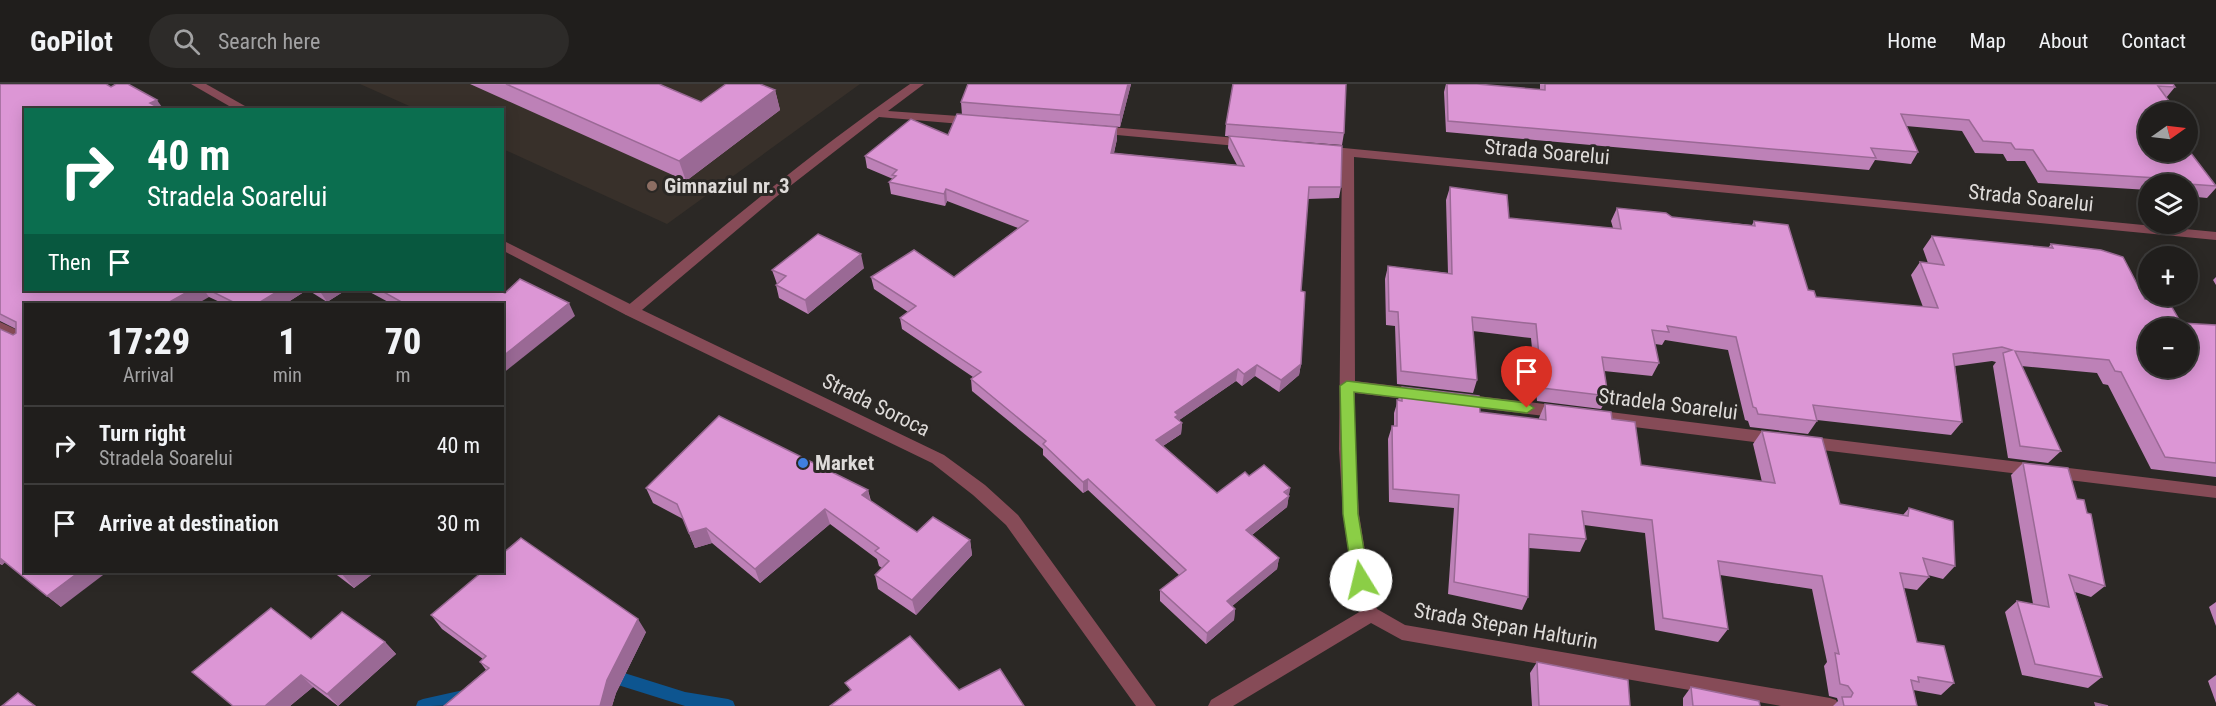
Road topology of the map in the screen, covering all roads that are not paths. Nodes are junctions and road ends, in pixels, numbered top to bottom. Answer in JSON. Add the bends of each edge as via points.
{"nodes":[{"id":1,"x":197,"y":84,"type":"edge"},
{"id":2,"x":918,"y":84,"type":"edge"},
{"id":3,"x":242,"y":108,"type":"edge"},
{"id":4,"x":874,"y":113,"type":"junction"},
{"id":5,"x":992,"y":123,"type":"edge"},
{"id":6,"x":1081,"y":129,"type":"edge"},
{"id":7,"x":1257,"y":144,"type":"edge"},
{"id":8,"x":1314,"y":149,"type":"edge"},
{"id":9,"x":1348,"y":153,"type":"junction"},
{"id":10,"x":2216,"y":237,"type":"edge"},
{"id":11,"x":504,"y":245,"type":"edge"},
{"id":12,"x":631,"y":311,"type":"junction"},
{"id":13,"x":0,"y":327,"type":"edge"},
{"id":14,"x":24,"y":339,"type":"edge"},
{"id":15,"x":1347,"y":386,"type":"junction"},
{"id":16,"x":2216,"y":492,"type":"edge"},
{"id":17,"x":1371,"y":614,"type":"junction"},
{"id":18,"x":1147,"y":706,"type":"edge"},
{"id":19,"x":1217,"y":706,"type":"edge"},
{"id":20,"x":1830,"y":706,"type":"edge"}],
"edges":[{"from":1,"to":3,"type":"street"},
{"from":2,"to":4,"type":"street"},
{"from":4,"to":5,"type":"street"},
{"from":4,"to":12,"type":"street"},
{"from":6,"to":7,"type":"street"},
{"from":8,"to":9,"type":"street","name":"Strada Soarelui"},
{"from":9,"to":10,"type":"street","name":"Strada Soarelui"},
{"from":9,"to":15,"type":"street"},
{"from":11,"to":12,"type":"street","name":"Strada Soroca"},
{"from":12,"to":18,"type":"street","name":"Strada Soroca","via":[[929,454],[980,490],[1012,520]]},
{"from":13,"to":14,"type":"street"},
{"from":15,"to":16,"type":"street","name":"Stradela Soarelui"},
{"from":15,"to":17,"type":"street","via":[[1351,514],[1364,600]]},
{"from":17,"to":19,"type":"street"},
{"from":17,"to":20,"type":"street","name":"Strada Stepan Halturin","via":[[1402,632]]}]}
